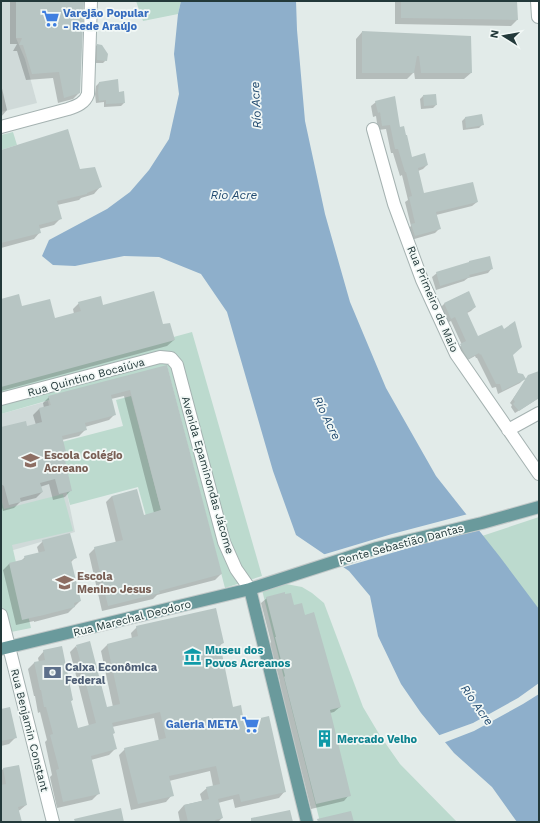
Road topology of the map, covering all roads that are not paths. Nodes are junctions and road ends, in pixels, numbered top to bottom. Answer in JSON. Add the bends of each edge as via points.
{"nodes":[{"id":1,"x":91,"y":1,"type":"edge"},
{"id":2,"x":537,"y":1,"type":"edge"},
{"id":3,"x":539,"y":17,"type":"edge"},
{"id":4,"x":1,"y":127,"type":"edge"},
{"id":5,"x":373,"y":129,"type":"dead end"},
{"id":6,"x":171,"y":358,"type":"joint"},
{"id":7,"x":1,"y":399,"type":"edge"},
{"id":8,"x":539,"y":413,"type":"edge"},
{"id":9,"x":508,"y":430,"type":"junction"},
{"id":10,"x":539,"y":474,"type":"edge"},
{"id":11,"x":539,"y":507,"type":"edge"},
{"id":12,"x":264,"y":585,"type":"joint"},
{"id":13,"x":250,"y":589,"type":"junction"},
{"id":14,"x":1,"y":615,"type":"edge"},
{"id":15,"x":5,"y":648,"type":"edge"},
{"id":16,"x":53,"y":822,"type":"edge"},
{"id":17,"x":307,"y":822,"type":"edge"}],
"edges":[{"from":1,"to":4,"type":"street","via":[[86,100],[76,106]]},
{"from":2,"to":3,"type":"street"},
{"from":5,"to":9,"type":"street","name":"Rua Primeiro de Maio","via":[[394,204],[426,287],[456,354]]},
{"from":6,"to":7,"type":"street","name":"Rua Quintino Bocaiúva","via":[[160,357]]},
{"from":6,"to":13,"type":"street","name":"Avenida Epaminondas Jácome","via":[[177,366],[224,542],[236,570]]},
{"from":8,"to":9,"type":"street"},
{"from":9,"to":10,"type":"street","name":"Rua Primeiro de Maio"},
{"from":11,"to":12,"type":"main road","name":"Ponte Sebastião Dantas","via":[[377,548]]},
{"from":12,"to":13,"type":"main road","name":"Rua Marechal Deodoro"},
{"from":13,"to":15,"type":"main road","name":"Rua Marechal Deodoro"},
{"from":13,"to":17,"type":"main road","name":"Avenida Epaminondas Jácome"},
{"from":14,"to":15,"type":"street","name":"Rua Benjamin Constant"},
{"from":15,"to":16,"type":"street","name":"Rua Benjamin Constant"}]}
